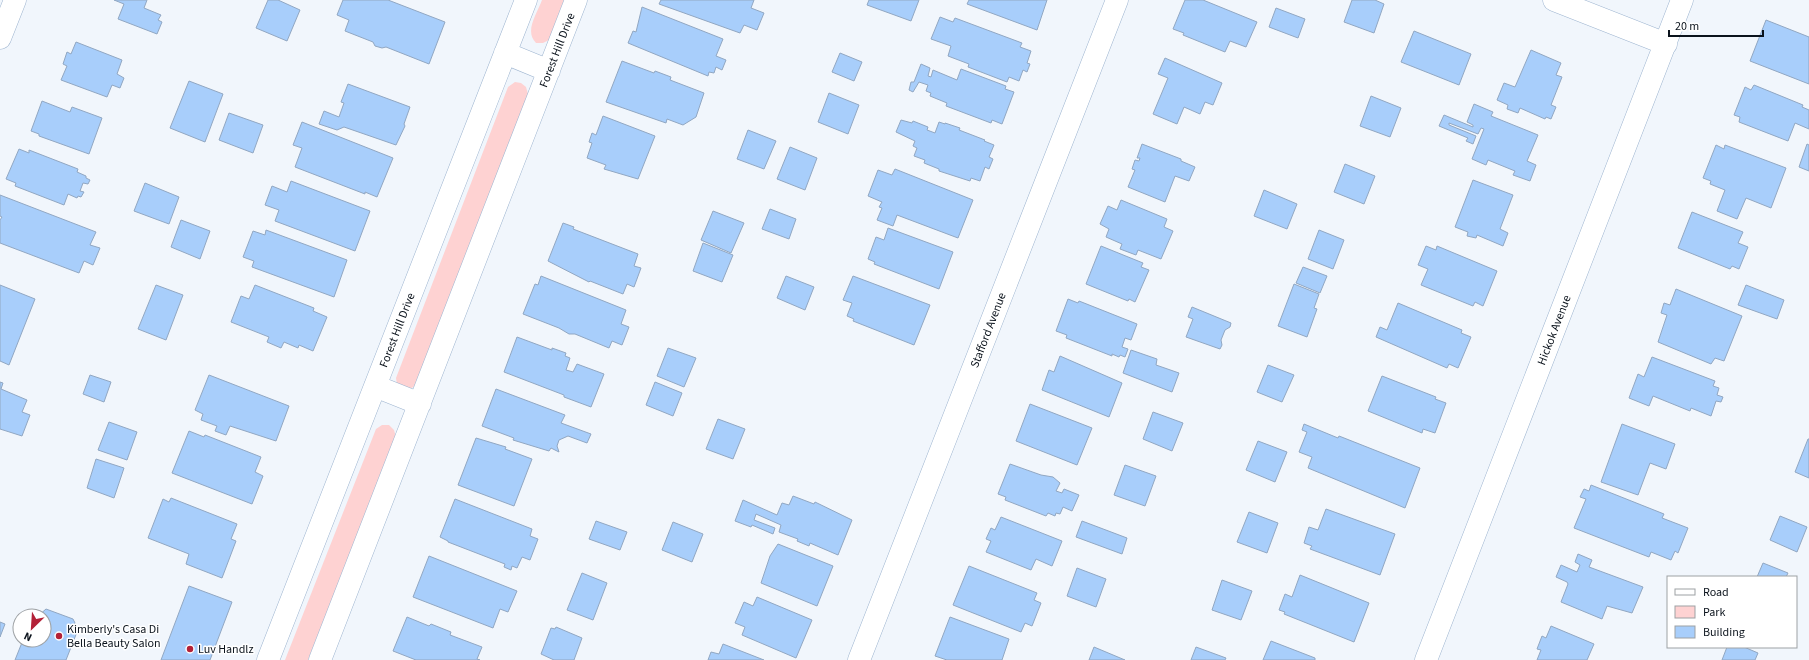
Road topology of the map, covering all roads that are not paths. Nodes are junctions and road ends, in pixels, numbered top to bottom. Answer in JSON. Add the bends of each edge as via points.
{"nodes":[{"id":1,"x":15,"y":0,"type":"edge"},
{"id":2,"x":526,"y":0,"type":"edge"},
{"id":3,"x":576,"y":0,"type":"edge"},
{"id":4,"x":1117,"y":0,"type":"edge"},
{"id":5,"x":1554,"y":0,"type":"edge"},
{"id":6,"x":1682,"y":0,"type":"edge"},
{"id":7,"x":0,"y":38,"type":"edge"},
{"id":8,"x":1666,"y":44,"type":"junction"},
{"id":9,"x":505,"y":53,"type":"junction"},
{"id":10,"x":549,"y":71,"type":"junction"},
{"id":11,"x":375,"y":386,"type":"junction"},
{"id":12,"x":420,"y":404,"type":"junction"},
{"id":13,"x":268,"y":660,"type":"edge"},
{"id":14,"x":320,"y":660,"type":"edge"},
{"id":15,"x":859,"y":660,"type":"edge"},
{"id":16,"x":1426,"y":660,"type":"edge"}],
"edges":[{"from":1,"to":7,"type":"street"},
{"from":2,"to":9,"type":"street","name":"Forest Hill Drive"},
{"from":3,"to":10,"type":"street","name":"Forest Hill Drive"},
{"from":4,"to":15,"type":"street","name":"Stafford Avenue"},
{"from":5,"to":8,"type":"street"},
{"from":6,"to":8,"type":"street","name":"Hickok Avenue"},
{"from":8,"to":16,"type":"street","name":"Hickok Avenue"},
{"from":9,"to":10,"type":"street"},
{"from":9,"to":11,"type":"street","name":"Forest Hill Drive"},
{"from":10,"to":12,"type":"street","name":"Forest Hill Drive"},
{"from":11,"to":12,"type":"street"},
{"from":11,"to":13,"type":"street","name":"Forest Hill Drive"},
{"from":12,"to":14,"type":"street","name":"Forest Hill Drive"}]}
